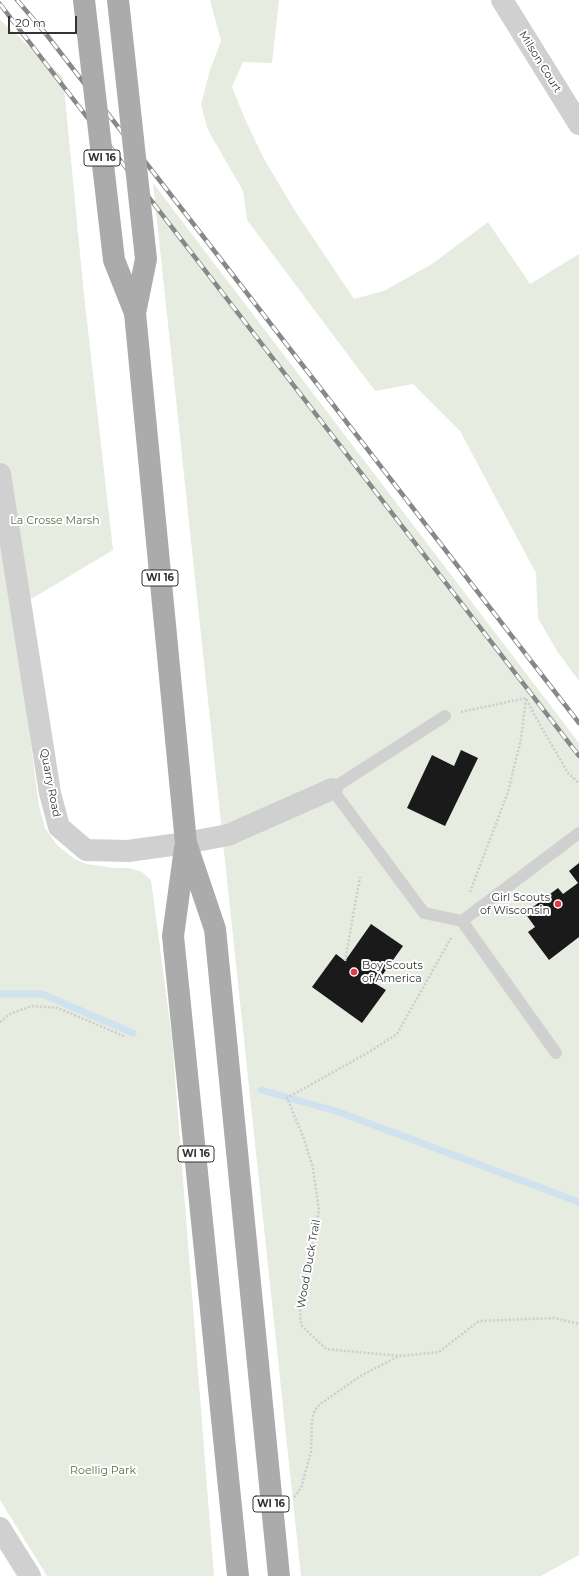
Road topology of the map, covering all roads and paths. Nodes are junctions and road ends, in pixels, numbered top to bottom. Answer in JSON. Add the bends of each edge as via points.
{"nodes":[{"id":1,"x":84,"y":0,"type":"edge"},
{"id":2,"x":118,"y":0,"type":"edge"},
{"id":3,"x":502,"y":0,"type":"edge"},
{"id":4,"x":579,"y":124,"type":"edge"},
{"id":5,"x":135,"y":313,"type":"junction"},
{"id":6,"x":0,"y":474,"type":"edge"},
{"id":7,"x":526,"y":698,"type":"junction"},
{"id":8,"x":445,"y":716,"type":"joint"},
{"id":9,"x":579,"y":783,"type":"edge"},
{"id":10,"x":332,"y":789,"type":"junction"},
{"id":11,"x":579,"y":833,"type":"edge"},
{"id":12,"x":186,"y":843,"type":"junction"},
{"id":13,"x":360,"y":877,"type":"dead end"},
{"id":14,"x":460,"y":921,"type":"junction"},
{"id":15,"x":345,"y":961,"type":"dead end"},
{"id":16,"x":0,"y":1022,"type":"edge"},
{"id":17,"x":126,"y":1037,"type":"dead end"},
{"id":18,"x":556,"y":1053,"type":"dead end"},
{"id":19,"x":579,"y":1324,"type":"edge"},
{"id":20,"x":400,"y":1356,"type":"junction"},
{"id":21,"x":292,"y":1498,"type":"dead end"},
{"id":22,"x":0,"y":1528,"type":"edge"},
{"id":23,"x":30,"y":1576,"type":"edge"},
{"id":24,"x":238,"y":1576,"type":"edge"},
{"id":25,"x":278,"y":1576,"type":"edge"}],
"edges":[{"from":1,"to":5,"type":"main road","number":"WI 16","bridge":true,"via":[[114,260]]},
{"from":2,"to":5,"type":"main road","number":"WI 16","bridge":true,"via":[[146,259]]},
{"from":3,"to":4,"type":"street","name":"Milson Court"},
{"from":5,"to":12,"type":"main road","number":"WI 16"},
{"from":6,"to":12,"type":"street","name":"Quarry Road","via":[[50,793],[59,827],[86,850],[128,850]]},
{"from":7,"to":8,"type":"path"},
{"from":7,"to":9,"type":"path","via":[[568,773]]},
{"from":7,"to":14,"type":"path","via":[[521,739],[508,792]]},
{"from":8,"to":10,"type":"lane"},
{"from":10,"to":12,"type":"street","name":"Quarry Road","via":[[228,835]]},
{"from":10,"to":14,"type":"lane","via":[[424,913]]},
{"from":11,"to":14,"type":"lane"},
{"from":12,"to":24,"type":"main road","number":"WI 16","via":[[173,936]]},
{"from":12,"to":25,"type":"main road","number":"WI 16","via":[[215,929]]},
{"from":13,"to":15,"type":"path"},
{"from":14,"to":18,"type":"lane"},
{"from":14,"to":20,"type":"path","name":"Wood Duck Trail","via":[[397,1034],[287,1098],[313,1168],[319,1211],[300,1306],[301,1325],[326,1349]]},
{"from":16,"to":17,"type":"path","via":[[10,1014],[32,1006],[58,1008]]},
{"from":19,"to":20,"type":"path","name":"Wood Duck Trail","via":[[554,1318],[479,1321],[439,1352]]},
{"from":20,"to":21,"type":"path","via":[[362,1375],[315,1410],[311,1452],[301,1488]]},
{"from":22,"to":23,"type":"street"}]}
